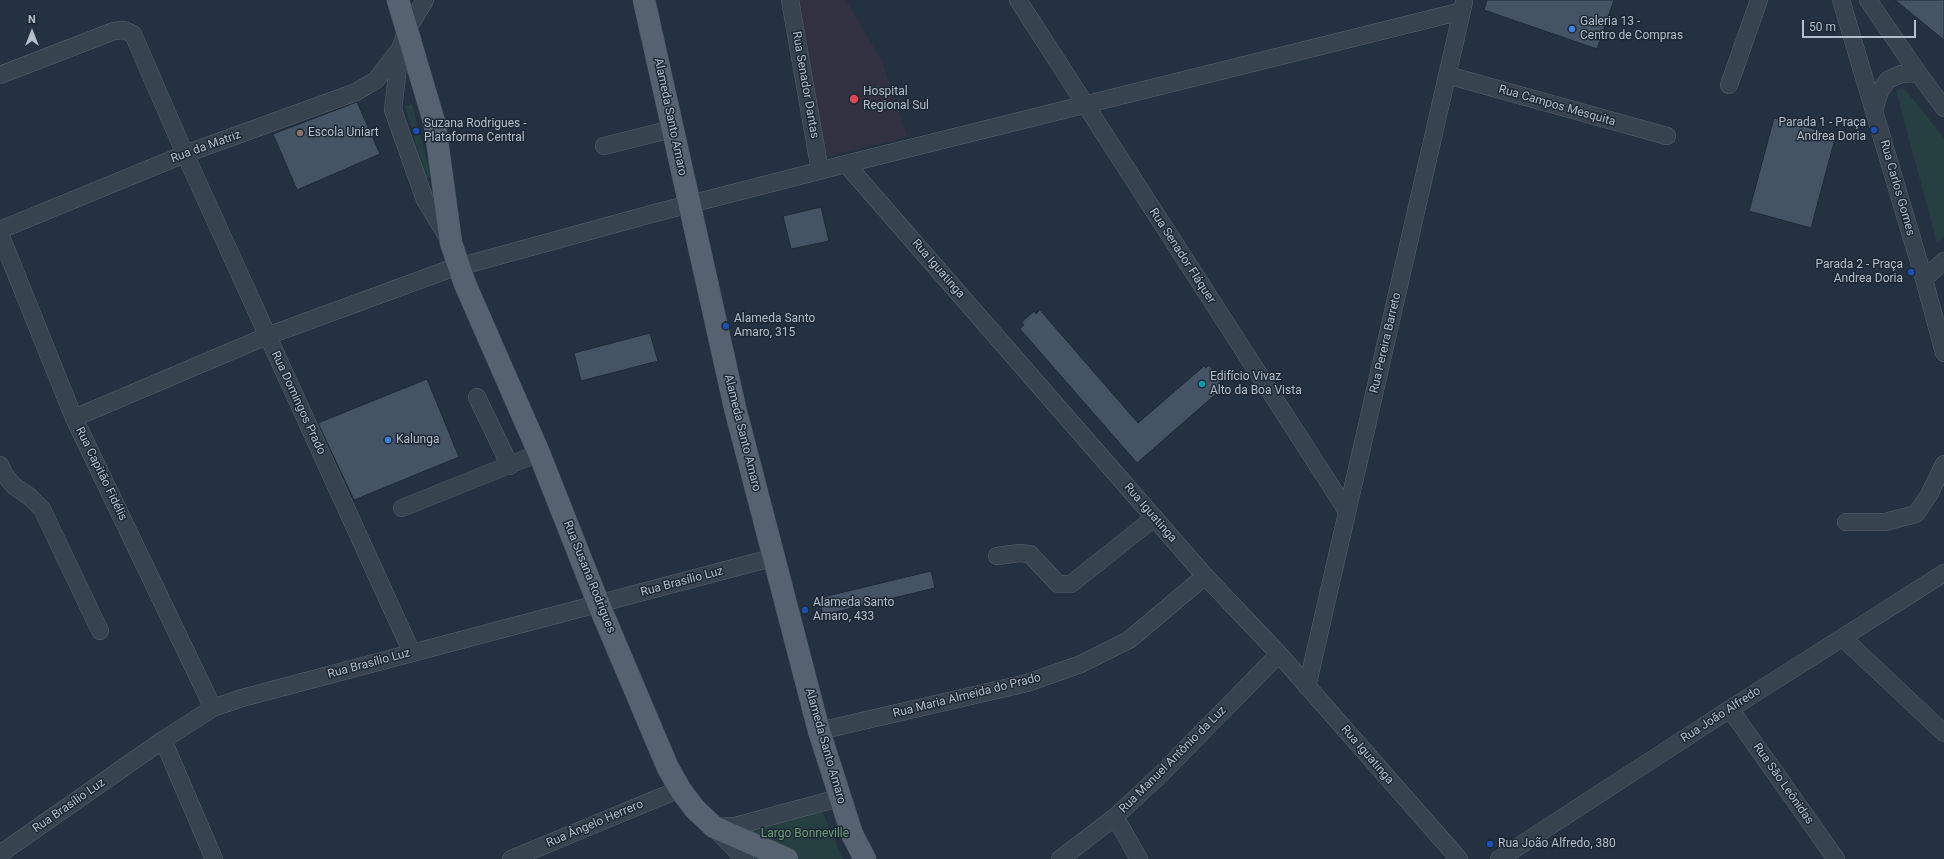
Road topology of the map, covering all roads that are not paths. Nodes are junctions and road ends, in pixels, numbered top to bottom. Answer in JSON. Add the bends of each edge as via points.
{"nodes":[{"id":1,"x":398,"y":0,"type":"edge"},
{"id":2,"x":425,"y":0,"type":"edge"},
{"id":3,"x":644,"y":0,"type":"edge"},
{"id":4,"x":790,"y":0,"type":"edge"},
{"id":5,"x":1018,"y":0,"type":"edge"},
{"id":6,"x":1759,"y":0,"type":"edge"},
{"id":7,"x":1841,"y":0,"type":"edge"},
{"id":8,"x":1868,"y":0,"type":"edge"},
{"id":9,"x":1463,"y":6,"type":"edge"},
{"id":10,"x":403,"y":39,"type":"junction"},
{"id":11,"x":1918,"y":73,"type":"junction"},
{"id":12,"x":0,"y":74,"type":"edge"},
{"id":13,"x":1447,"y":75,"type":"junction"},
{"id":14,"x":1729,"y":85,"type":"dead end"},
{"id":15,"x":1085,"y":106,"type":"junction"},
{"id":16,"x":1944,"y":108,"type":"edge"},
{"id":17,"x":1874,"y":110,"type":"junction"},
{"id":18,"x":672,"y":129,"type":"junction"},
{"id":19,"x":1667,"y":136,"type":"dead end"},
{"id":20,"x":604,"y":146,"type":"dead end"},
{"id":21,"x":185,"y":154,"type":"junction"},
{"id":22,"x":846,"y":164,"type":"junction"},
{"id":23,"x":820,"y":171,"type":"junction"},
{"id":24,"x":688,"y":204,"type":"junction"},
{"id":25,"x":0,"y":230,"type":"edge"},
{"id":26,"x":0,"y":234,"type":"edge"},
{"id":27,"x":451,"y":243,"type":"junction"},
{"id":28,"x":1944,"y":261,"type":"edge"},
{"id":29,"x":459,"y":267,"type":"junction"},
{"id":30,"x":1924,"y":280,"type":"junction"},
{"id":31,"x":267,"y":336,"type":"junction"},
{"id":32,"x":1944,"y":353,"type":"edge"},
{"id":33,"x":478,"y":398,"type":"dead end"},
{"id":34,"x":74,"y":418,"type":"junction"},
{"id":35,"x":539,"y":453,"type":"junction"},
{"id":36,"x":1944,"y":464,"type":"edge"},
{"id":37,"x":0,"y":465,"type":"edge"},
{"id":38,"x":510,"y":466,"type":"junction"},
{"id":39,"x":402,"y":508,"type":"dead end"},
{"id":40,"x":1347,"y":511,"type":"junction"},
{"id":41,"x":1154,"y":518,"type":"junction"},
{"id":42,"x":1846,"y":522,"type":"dead end"},
{"id":43,"x":997,"y":556,"type":"dead end"},
{"id":44,"x":775,"y":557,"type":"junction"},
{"id":45,"x":1944,"y":573,"type":"edge"},
{"id":46,"x":1205,"y":576,"type":"junction"},
{"id":47,"x":599,"y":605,"type":"junction"},
{"id":48,"x":100,"y":631,"type":"dead end"},
{"id":49,"x":1843,"y":638,"type":"junction"},
{"id":50,"x":412,"y":653,"type":"junction"},
{"id":51,"x":1279,"y":654,"type":"junction"},
{"id":52,"x":1307,"y":687,"type":"junction"},
{"id":53,"x":213,"y":708,"type":"junction"},
{"id":54,"x":1730,"y":709,"type":"junction"},
{"id":55,"x":819,"y":731,"type":"junction"},
{"id":56,"x":1944,"y":733,"type":"edge"},
{"id":57,"x":163,"y":740,"type":"junction"},
{"id":58,"x":680,"y":789,"type":"junction"},
{"id":59,"x":839,"y":798,"type":"junction"},
{"id":60,"x":1115,"y":817,"type":"junction"},
{"id":61,"x":714,"y":827,"type":"junction"},
{"id":62,"x":852,"y":834,"type":"junction"},
{"id":63,"x":0,"y":854,"type":"edge"},
{"id":64,"x":214,"y":859,"type":"edge"},
{"id":65,"x":511,"y":859,"type":"edge"},
{"id":66,"x":745,"y":859,"type":"edge"},
{"id":67,"x":787,"y":859,"type":"edge"},
{"id":68,"x":857,"y":859,"type":"edge"},
{"id":69,"x":865,"y":859,"type":"edge"},
{"id":70,"x":1060,"y":859,"type":"edge"},
{"id":71,"x":1139,"y":859,"type":"edge"},
{"id":72,"x":1459,"y":859,"type":"edge"},
{"id":73,"x":1499,"y":859,"type":"edge"},
{"id":74,"x":1836,"y":859,"type":"edge"}],
"edges":[{"from":1,"to":10,"type":"main road"},
{"from":2,"to":10,"type":"street","name":"Rua da Matriz"},
{"from":3,"to":18,"type":"main road","name":"Alameda Santo Amaro"},
{"from":4,"to":23,"type":"street","name":"Rua Senador Dantas"},
{"from":5,"to":15,"type":"street","name":"Rua Senador Fláquer"},
{"from":6,"to":14,"type":"street"},
{"from":7,"to":17,"type":"street","name":"Rua Carlos Gomes"},
{"from":8,"to":11,"type":"street"},
{"from":9,"to":13,"type":"street","name":"Rua Pereira Barreto"},
{"from":9,"to":15,"type":"street"},
{"from":10,"to":21,"type":"street","name":"Rua da Matriz","via":[[376,80],[356,92]]},
{"from":10,"to":27,"type":"main road","name":"Rua Susana Rodrigues","via":[[435,125]]},
{"from":10,"to":27,"type":"street","name":"Rua Susana Rodrigues","via":[[393,110],[425,200]]},
{"from":11,"to":16,"type":"street"},
{"from":11,"to":17,"type":"street","via":[[1901,74],[1888,80],[1880,91]]},
{"from":12,"to":21,"type":"street","name":"Rua Domingos Prado","via":[[114,31],[124,30],[134,34]]},
{"from":13,"to":19,"type":"street","name":"Rua Campos Mesquita"},
{"from":13,"to":40,"type":"street","name":"Rua Pereira Barreto"},
{"from":15,"to":22,"type":"street"},
{"from":15,"to":40,"type":"street","name":"Rua Senador Fláquer"},
{"from":17,"to":30,"type":"street","name":"Rua Carlos Gomes"},
{"from":18,"to":20,"type":"street"},
{"from":18,"to":24,"type":"main road","name":"Alameda Santo Amaro"},
{"from":21,"to":25,"type":"street","name":"Rua da Matriz"},
{"from":21,"to":31,"type":"street","name":"Rua Domingos Prado"},
{"from":22,"to":23,"type":"street"},
{"from":22,"to":41,"type":"street","name":"Rua Iguatinga"},
{"from":23,"to":24,"type":"street"},
{"from":24,"to":29,"type":"street"},
{"from":24,"to":44,"type":"main road","name":"Alameda Santo Amaro","via":[[735,408]]},
{"from":26,"to":34,"type":"street","name":"Rua Capitão Fidélis"},
{"from":27,"to":29,"type":"main road","name":"Rua Susana Rodrigues"},
{"from":28,"to":30,"type":"street"},
{"from":29,"to":31,"type":"street"},
{"from":29,"to":35,"type":"main road","name":"Rua Susana Rodrigues"},
{"from":30,"to":32,"type":"street","name":"Rua Carlos Gomes"},
{"from":31,"to":34,"type":"street"},
{"from":31,"to":50,"type":"street","name":"Rua Domingos Prado"},
{"from":33,"to":38,"type":"street"},
{"from":34,"to":53,"type":"street","name":"Rua Capitão Fidélis"},
{"from":35,"to":38,"type":"street"},
{"from":35,"to":47,"type":"main road","name":"Rua Susana Rodrigues"},
{"from":36,"to":42,"type":"street","via":[[1929,495],[1916,514],[1885,522]]},
{"from":37,"to":48,"type":"street","via":[[14,486],[42,509]]},
{"from":38,"to":39,"type":"street"},
{"from":40,"to":52,"type":"street","name":"Rua Pereira Barreto"},
{"from":41,"to":43,"type":"street","via":[[1071,584],[1058,584],[1030,554]]},
{"from":41,"to":46,"type":"street","name":"Rua Iguatinga"},
{"from":44,"to":47,"type":"street","name":"Rua Brasílio Luz"},
{"from":44,"to":55,"type":"main road","name":"Alameda Santo Amaro"},
{"from":45,"to":49,"type":"street","name":"Rua João Alfredo"},
{"from":46,"to":51,"type":"street","name":"Rua Iguatinga"},
{"from":46,"to":55,"type":"street","name":"Rua Maria Almeida do Prado","via":[[1128,640],[1081,664],[1027,683]]},
{"from":47,"to":50,"type":"street","name":"Rua Brasílio Luz"},
{"from":47,"to":58,"type":"main road","name":"Rua Susana Rodrigues","via":[[668,768]]},
{"from":49,"to":54,"type":"street","name":"Rua João Alfredo"},
{"from":49,"to":56,"type":"street"},
{"from":50,"to":53,"type":"street","name":"Rua Brasílio Luz"},
{"from":51,"to":52,"type":"street","name":"Rua Iguatinga"},
{"from":51,"to":60,"type":"street","name":"Rua Manuel Antônio da Luz"},
{"from":52,"to":72,"type":"street","name":"Rua Iguatinga"},
{"from":53,"to":57,"type":"street","name":"Rua Brasílio Luz"},
{"from":54,"to":73,"type":"street","name":"Rua João Alfredo"},
{"from":54,"to":74,"type":"street","name":"Rua São Leônidas"},
{"from":55,"to":59,"type":"main road","name":"Alameda Santo Amaro"},
{"from":57,"to":63,"type":"street","name":"Rua Brasílio Luz"},
{"from":57,"to":64,"type":"street"},
{"from":58,"to":61,"type":"main road","name":"Rua Susana Rodrigues","via":[[694,808]]},
{"from":58,"to":65,"type":"street","name":"Rua Ângelo Herrero"},
{"from":59,"to":61,"type":"street","via":[[735,826]]},
{"from":59,"to":62,"type":"main road","name":"Alameda Santo Amaro"},
{"from":60,"to":70,"type":"street","name":"Rua Manuel Antônio da Luz"},
{"from":60,"to":71,"type":"street"},
{"from":61,"to":66,"type":"street"},
{"from":61,"to":67,"type":"main road","name":"Rua Susana Rodrigues"},
{"from":62,"to":68,"type":"street"},
{"from":62,"to":69,"type":"main road","name":"Alameda Santo Amaro"}]}
